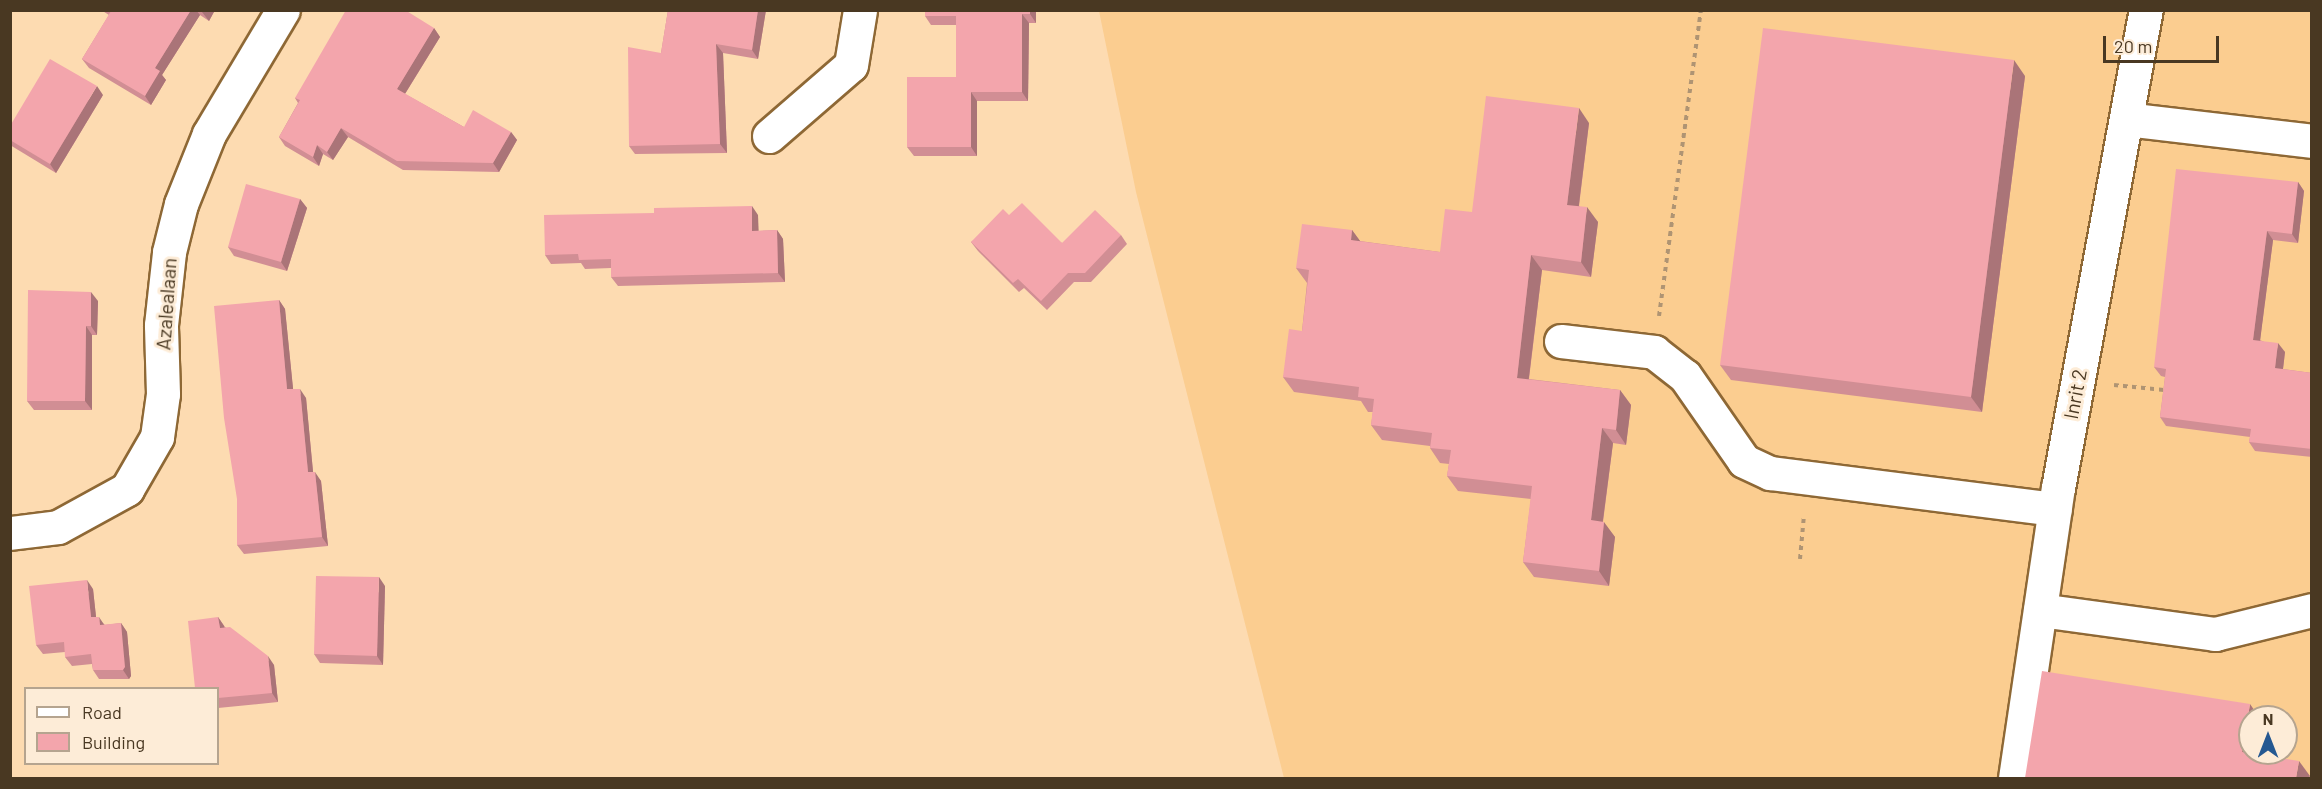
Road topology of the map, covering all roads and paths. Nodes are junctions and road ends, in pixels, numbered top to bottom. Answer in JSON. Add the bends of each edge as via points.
{"nodes":[{"id":1,"x":283,"y":10,"type":"edge"},
{"id":2,"x":860,"y":10,"type":"edge"},
{"id":3,"x":1701,"y":10,"type":"edge"},
{"id":4,"x":2146,"y":10,"type":"edge"},
{"id":5,"x":2126,"y":119,"type":"junction"},
{"id":6,"x":769,"y":136,"type":"dead end"},
{"id":7,"x":2312,"y":141,"type":"edge"},
{"id":8,"x":1561,"y":341,"type":"dead end"},
{"id":9,"x":1654,"y":352,"type":"junction"},
{"id":10,"x":2078,"y":381,"type":"junction"},
{"id":11,"x":2164,"y":390,"type":"edge"},
{"id":12,"x":1808,"y":478,"type":"junction"},
{"id":13,"x":2055,"y":509,"type":"junction"},
{"id":14,"x":10,"y":533,"type":"edge"},
{"id":15,"x":1800,"y":559,"type":"dead end"},
{"id":16,"x":2040,"y":610,"type":"junction"},
{"id":17,"x":2312,"y":610,"type":"edge"},
{"id":18,"x":2015,"y":778,"type":"edge"}],
"edges":[{"from":1,"to":14,"type":"street","name":"Azalealaan","via":[[209,134],[181,204],[169,252],[161,325],[163,394],[157,437],[127,489],[58,528]]},
{"from":2,"to":6,"type":"street","via":[[851,65]]},
{"from":3,"to":9,"type":"path"},
{"from":4,"to":5,"type":"street","name":"Inrit 2"},
{"from":5,"to":7,"type":"street"},
{"from":5,"to":10,"type":"street","name":"Inrit 2"},
{"from":8,"to":9,"type":"street"},
{"from":9,"to":12,"type":"street","via":[[1685,376],[1744,461],[1770,473]]},
{"from":10,"to":11,"type":"path"},
{"from":10,"to":13,"type":"street","name":"Inrit 2"},
{"from":12,"to":13,"type":"street"},
{"from":12,"to":15,"type":"path"},
{"from":13,"to":16,"type":"street","name":"Inrit 2"},
{"from":16,"to":17,"type":"street","via":[[2215,634]]},
{"from":16,"to":18,"type":"street","name":"Inrit 2"}]}
